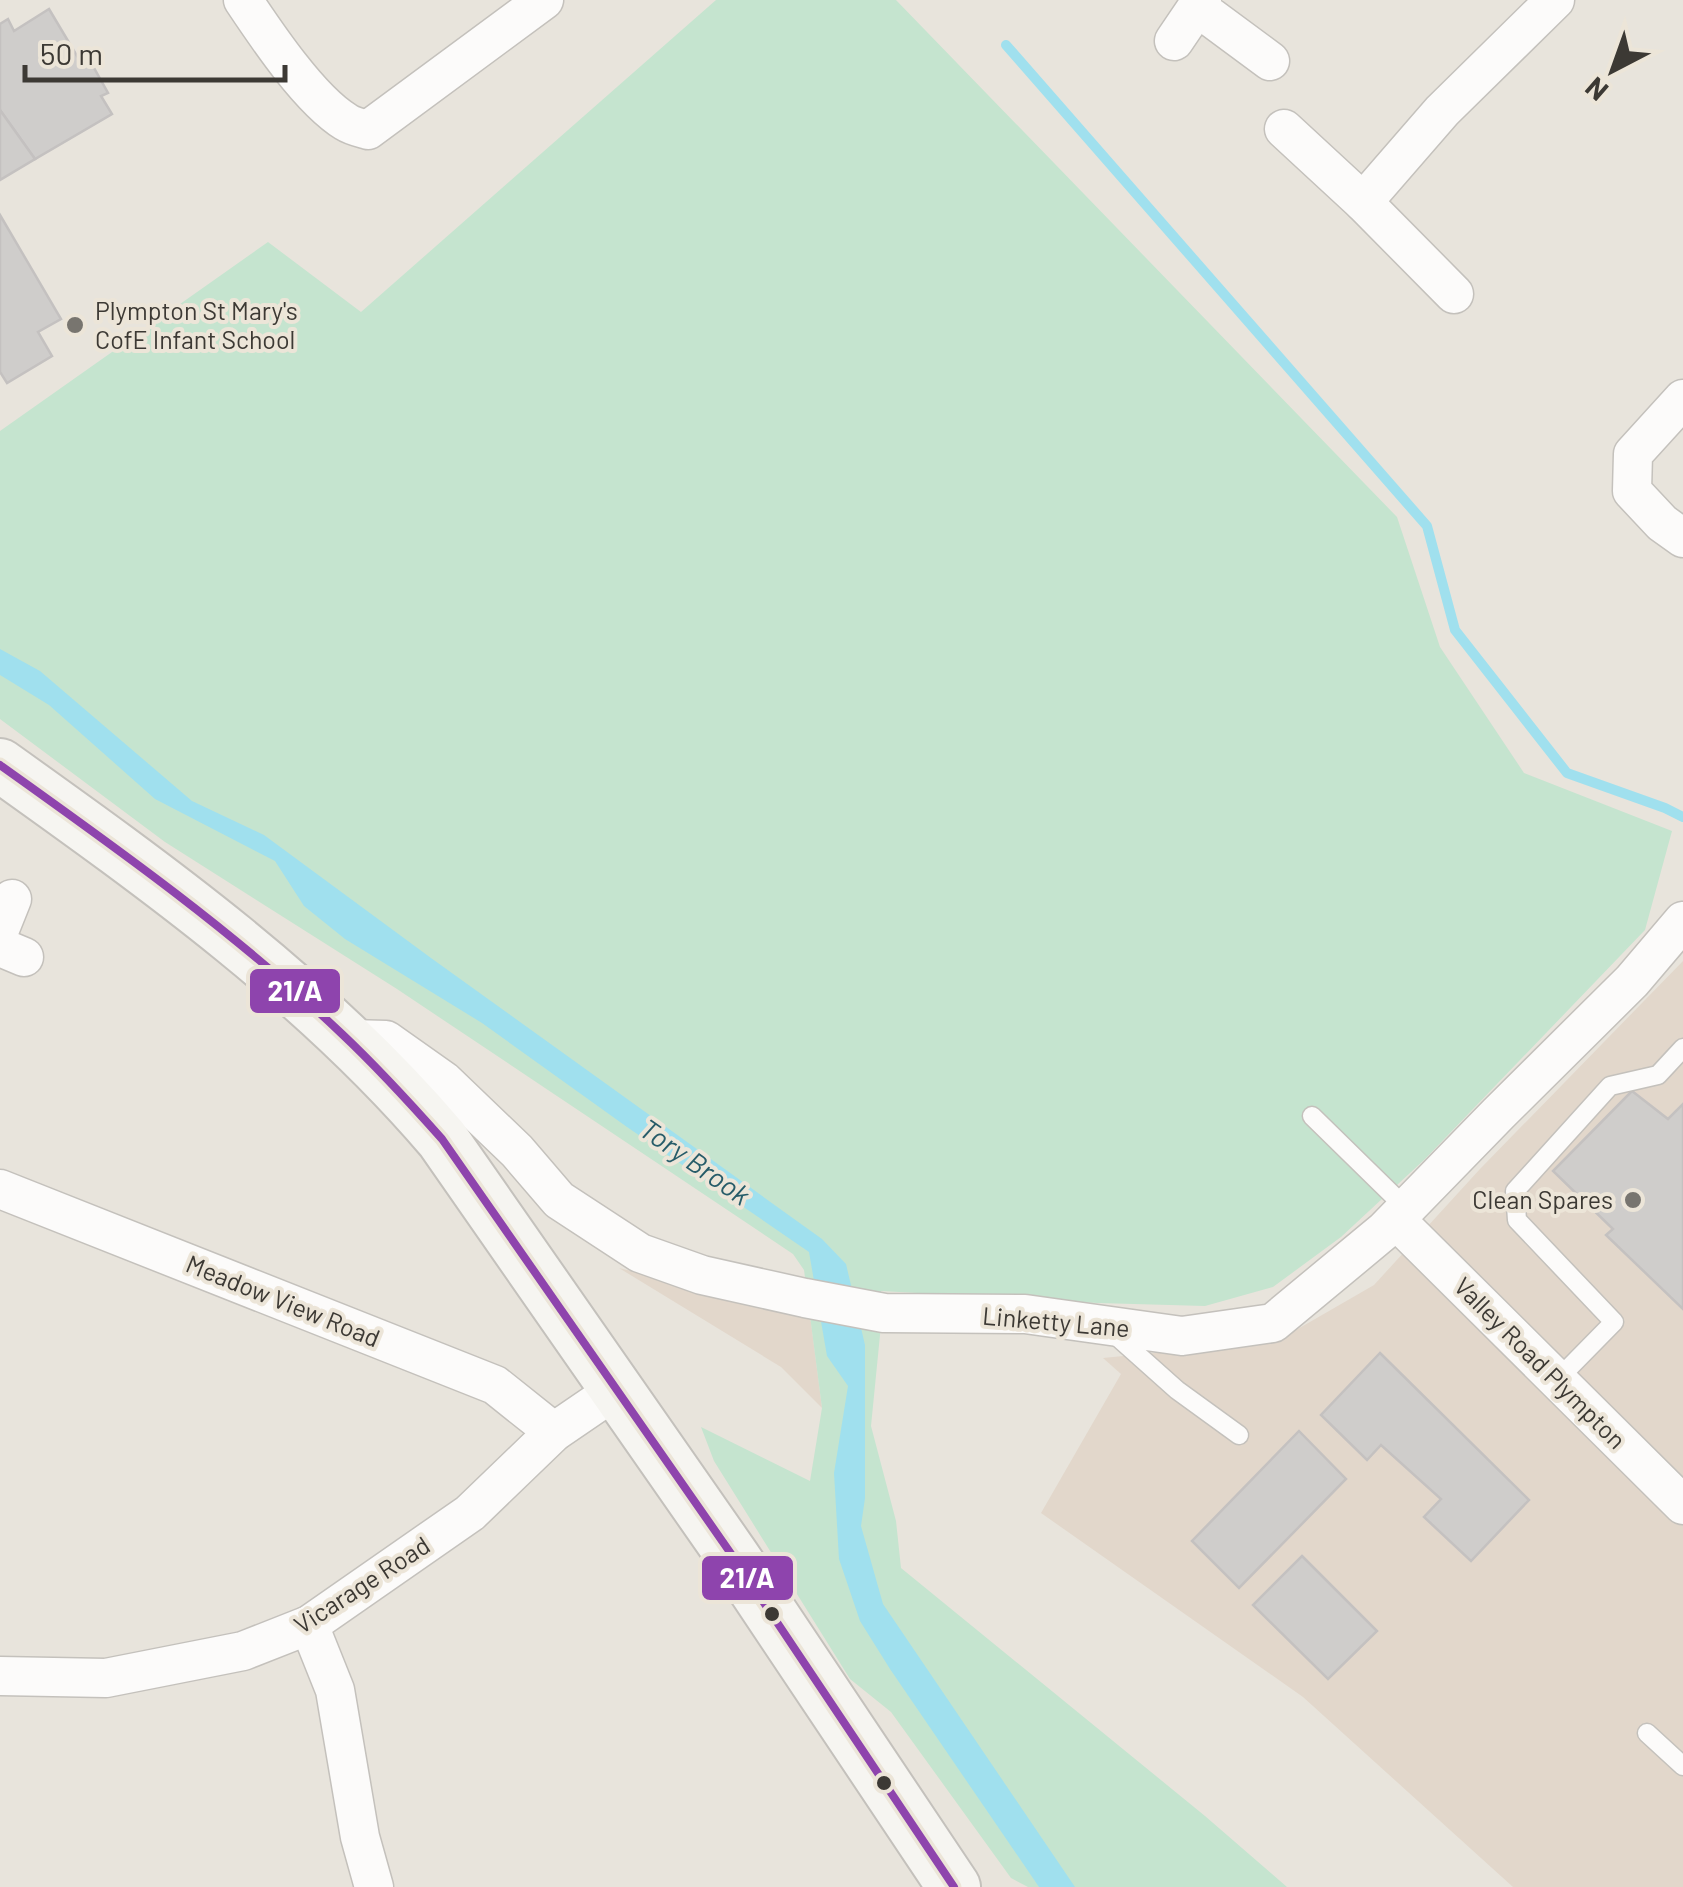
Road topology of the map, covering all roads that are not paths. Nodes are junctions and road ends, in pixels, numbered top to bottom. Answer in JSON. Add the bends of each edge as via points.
{"nodes":[{"id":1,"x":244,"y":0,"type":"edge"},
{"id":2,"x":544,"y":0,"type":"edge"},
{"id":3,"x":1556,"y":0,"type":"edge"},
{"id":4,"x":1199,"y":4,"type":"edge"},
{"id":5,"x":1174,"y":41,"type":"dead end"},
{"id":6,"x":1270,"y":62,"type":"dead end"},
{"id":7,"x":1284,"y":130,"type":"dead end"},
{"id":8,"x":1363,"y":202,"type":"junction"},
{"id":9,"x":1454,"y":294,"type":"dead end"},
{"id":10,"x":1683,"y":399,"type":"edge"},
{"id":11,"x":1683,"y":538,"type":"edge"},
{"id":12,"x":0,"y":764,"type":"edge"},
{"id":13,"x":1683,"y":921,"type":"edge"},
{"id":14,"x":350,"y":1039,"type":"junction"},
{"id":15,"x":1683,"y":1048,"type":"edge"},
{"id":16,"x":1312,"y":1116,"type":"dead end"},
{"id":17,"x":0,"y":1189,"type":"edge"},
{"id":18,"x":1402,"y":1215,"type":"junction"},
{"id":19,"x":1104,"y":1325,"type":"junction"},
{"id":20,"x":604,"y":1371,"type":"junction"},
{"id":21,"x":1557,"y":1380,"type":"junction"},
{"id":22,"x":554,"y":1432,"type":"junction"},
{"id":23,"x":1239,"y":1436,"type":"dead end"},
{"id":24,"x":1682,"y":1502,"type":"edge"},
{"id":25,"x":309,"y":1625,"type":"junction"},
{"id":26,"x":0,"y":1676,"type":"edge"},
{"id":27,"x":1647,"y":1733,"type":"dead end"},
{"id":28,"x":1683,"y":1766,"type":"edge"},
{"id":29,"x":374,"y":1887,"type":"edge"},
{"id":30,"x":954,"y":1887,"type":"edge"}],
"edges":[{"from":1,"to":2,"type":"street","via":[[318,98],[347,124],[368,130]]},
{"from":3,"to":8,"type":"street","via":[[1442,112]]},
{"from":4,"to":5,"type":"street"},
{"from":4,"to":6,"type":"street"},
{"from":7,"to":8,"type":"street"},
{"from":8,"to":9,"type":"street"},
{"from":10,"to":11,"type":"street","via":[[1633,454],[1632,491]]},
{"from":12,"to":14,"type":"main road","via":[[261,962]]},
{"from":13,"to":18,"type":"street","name":"Linketty Lane"},
{"from":14,"to":19,"type":"street","name":"Linketty Lane","via":[[386,1040],[444,1080],[560,1200],[640,1253],[702,1274],[884,1313],[1024,1314]]},
{"from":14,"to":20,"type":"main road","via":[[442,1139]]},
{"from":15,"to":21,"type":"lane","via":[[1658,1076],[1610,1086],[1515,1191],[1516,1220],[1614,1322]]},
{"from":16,"to":18,"type":"lane"},
{"from":17,"to":22,"type":"street","name":"Meadow View Road","via":[[495,1385]]},
{"from":18,"to":19,"type":"street","name":"Linketty Lane","via":[[1272,1324],[1182,1336]]},
{"from":18,"to":21,"type":"street","name":"Valley Road Plympton"},
{"from":19,"to":23,"type":"lane"},
{"from":20,"to":22,"type":"street","name":"Vicarage Road"},
{"from":20,"to":30,"type":"main road"},
{"from":21,"to":24,"type":"street","name":"Valley Road Plympton"},
{"from":22,"to":25,"type":"street","name":"Vicarage Road","via":[[470,1513]]},
{"from":25,"to":26,"type":"street","name":"Vicarage Road","via":[[243,1651],[106,1678]]},
{"from":25,"to":29,"type":"street","via":[[335,1690]]},
{"from":27,"to":28,"type":"lane"}]}
